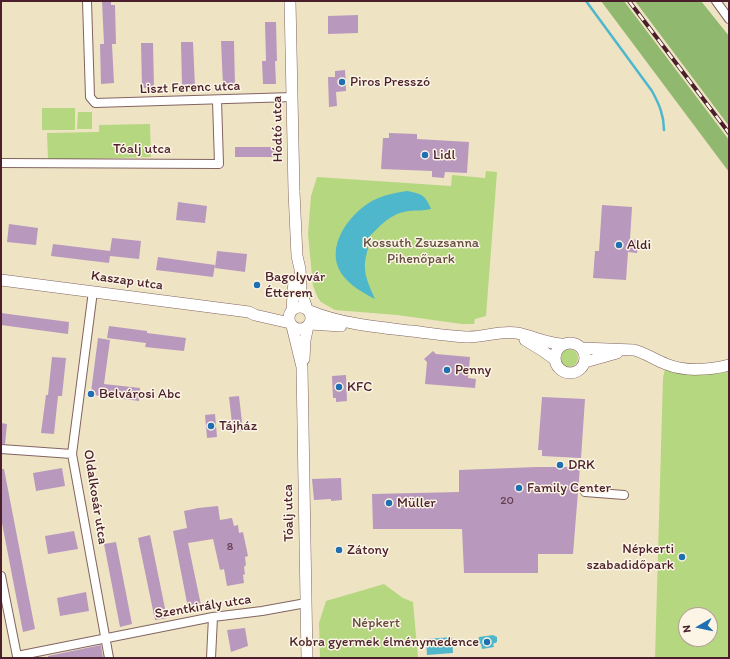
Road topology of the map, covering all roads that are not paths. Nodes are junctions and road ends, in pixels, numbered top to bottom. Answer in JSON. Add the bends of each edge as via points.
{"nodes":[{"id":1,"x":87,"y":1,"type":"edge"},
{"id":2,"x":290,"y":1,"type":"edge"},
{"id":3,"x":716,"y":1,"type":"edge"},
{"id":4,"x":729,"y":19,"type":"edge"},
{"id":5,"x":293,"y":97,"type":"junction"},
{"id":6,"x":217,"y":100,"type":"junction"},
{"id":7,"x":1,"y":163,"type":"edge"},
{"id":8,"x":297,"y":256,"type":"junction"},
{"id":9,"x":1,"y":280,"type":"edge"},
{"id":10,"x":93,"y":291,"type":"junction"},
{"id":11,"x":308,"y":310,"type":"junction"},
{"id":12,"x":291,"y":311,"type":"junction"},
{"id":13,"x":249,"y":312,"type":"junction"},
{"id":14,"x":353,"y":324,"type":"junction"},
{"id":15,"x":291,"y":325,"type":"junction"},
{"id":16,"x":309,"y":325,"type":"junction"},
{"id":17,"x":510,"y":333,"type":"junction"},
{"id":18,"x":562,"y":344,"type":"junction"},
{"id":19,"x":582,"y":348,"type":"junction"},
{"id":20,"x":628,"y":350,"type":"junction"},
{"id":21,"x":554,"y":359,"type":"junction"},
{"id":22,"x":584,"y":362,"type":"junction"},
{"id":23,"x":729,"y":365,"type":"edge"},
{"id":24,"x":302,"y":367,"type":"junction"},
{"id":25,"x":1,"y":449,"type":"edge"},
{"id":26,"x":72,"y":454,"type":"junction"},
{"id":27,"x":585,"y":492,"type":"dead end"},
{"id":28,"x":624,"y":495,"type":"dead end"},
{"id":29,"x":1,"y":576,"type":"edge"},
{"id":30,"x":306,"y":603,"type":"junction"},
{"id":31,"x":213,"y":617,"type":"junction"},
{"id":32,"x":105,"y":638,"type":"junction"},
{"id":33,"x":109,"y":658,"type":"edge"},
{"id":34,"x":211,"y":658,"type":"edge"},
{"id":35,"x":307,"y":658,"type":"edge"}],
"edges":[{"from":1,"to":6,"type":"street","name":"Liszt Ferenc utca","via":[[90,97],[95,103]]},
{"from":2,"to":5,"type":"street","name":"Hódtó utca"},
{"from":3,"to":4,"type":"street"},
{"from":5,"to":6,"type":"street","name":"Liszt Ferenc utca"},
{"from":5,"to":8,"type":"street","name":"Hódtó utca"},
{"from":6,"to":7,"type":"street","name":"Tóalj utca","via":[[219,164]]},
{"from":8,"to":11,"type":"street","name":"Hódtó utca","via":[[301,291]]},
{"from":8,"to":12,"type":"street","name":"Hódtó utca"},
{"from":9,"to":10,"type":"street","name":"Kaszap utca"},
{"from":10,"to":13,"type":"street","name":"Kaszap utca"},
{"from":10,"to":26,"type":"street","name":"Oldalkosár utca"},
{"from":11,"to":12,"type":"street","via":[[298,307]]},
{"from":11,"to":14,"type":"street"},
{"from":11,"to":16,"type":"street","via":[[311,318]]},
{"from":12,"to":13,"type":"street","name":"Kaszap utca"},
{"from":12,"to":15,"type":"street"},
{"from":13,"to":15,"type":"street","name":"Kaszap utca"},
{"from":14,"to":16,"type":"street"},
{"from":14,"to":17,"type":"street","via":[[467,337]]},
{"from":15,"to":16,"type":"street","via":[[298,329]]},
{"from":15,"to":24,"type":"street","name":"Tóalj utca"},
{"from":16,"to":24,"type":"street","name":"Tóalj utca"},
{"from":17,"to":18,"type":"street"},
{"from":17,"to":21,"type":"street"},
{"from":18,"to":19,"type":"street","via":[[572,342]]},
{"from":18,"to":21,"type":"street"},
{"from":19,"to":20,"type":"street"},
{"from":19,"to":22,"type":"street"},
{"from":20,"to":22,"type":"street"},
{"from":20,"to":23,"type":"street","via":[[641,352],[677,368]]},
{"from":21,"to":22,"type":"street","via":[[557,367],[567,373],[578,371]]},
{"from":24,"to":30,"type":"street","name":"Tóalj utca"},
{"from":25,"to":26,"type":"street"},
{"from":26,"to":32,"type":"street","name":"Oldalkosár utca"},
{"from":27,"to":28,"type":"street"},
{"from":29,"to":32,"type":"street","name":"Szentkirály utca","via":[[17,656]]},
{"from":30,"to":31,"type":"street","name":"Szentkirály utca"},
{"from":30,"to":35,"type":"street","name":"Tóalj utca"},
{"from":31,"to":32,"type":"street","name":"Szentkirály utca"},
{"from":31,"to":34,"type":"street"},
{"from":32,"to":33,"type":"street","name":"Oldalkosár utca"}]}
